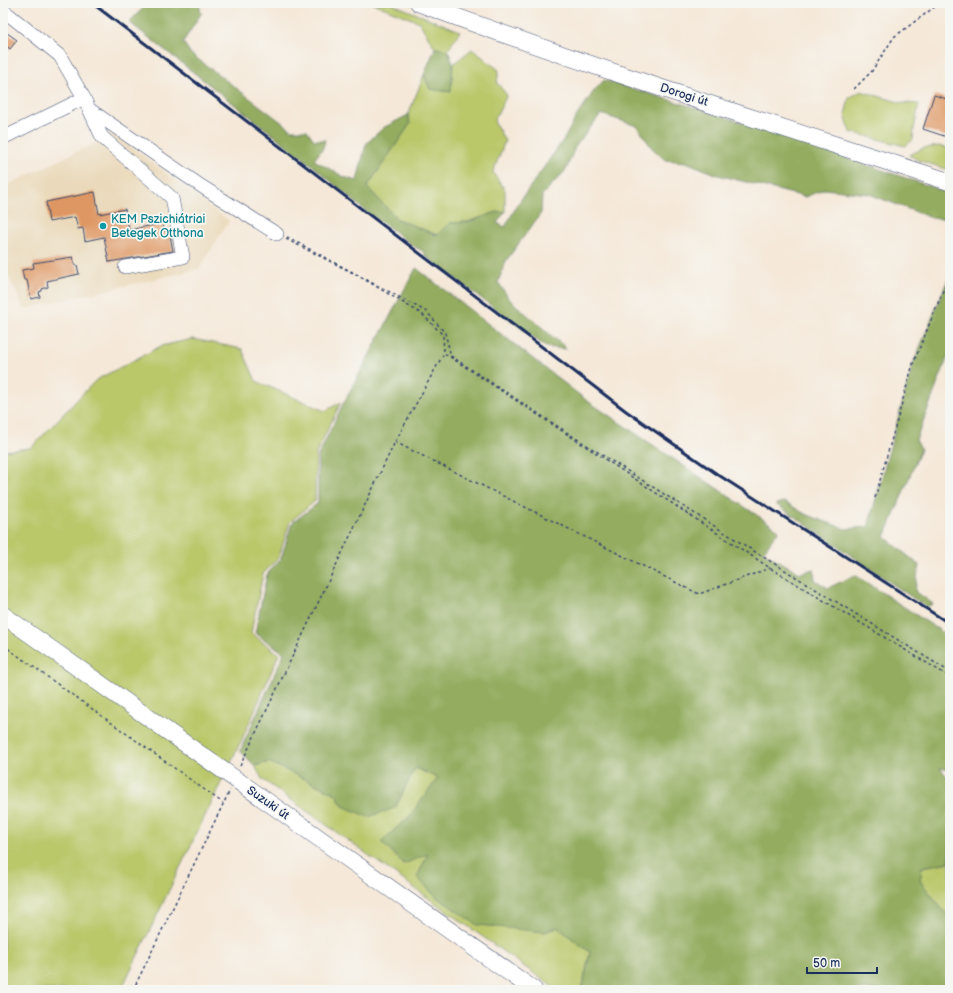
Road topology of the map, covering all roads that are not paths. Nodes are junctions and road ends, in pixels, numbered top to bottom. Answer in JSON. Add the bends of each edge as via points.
{"nodes":[{"id":1,"x":419,"y":3,"type":"edge"},
{"id":2,"x":3,"y":10,"type":"edge"},
{"id":3,"x":87,"y":104,"type":"junction"},
{"id":4,"x":3,"y":138,"type":"edge"},
{"id":5,"x":950,"y":182,"type":"edge"},
{"id":6,"x":280,"y":235,"type":"road end"},
{"id":7,"x":125,"y":267,"type":"dead end"},
{"id":8,"x":3,"y":615,"type":"edge"},
{"id":9,"x":534,"y":990,"type":"edge"}],
"edges":[{"from":1,"to":5,"type":"main road","name":"Dorogi út","via":[[606,70]]},
{"from":2,"to":3,"type":"street","via":[[60,56]]},
{"from":3,"to":4,"type":"street"},
{"from":3,"to":6,"type":"street","via":[[201,186]]},
{"from":3,"to":7,"type":"street","via":[[102,137],[172,198],[183,257]]},
{"from":8,"to":9,"type":"main road","name":"Suzuki út"}]}
